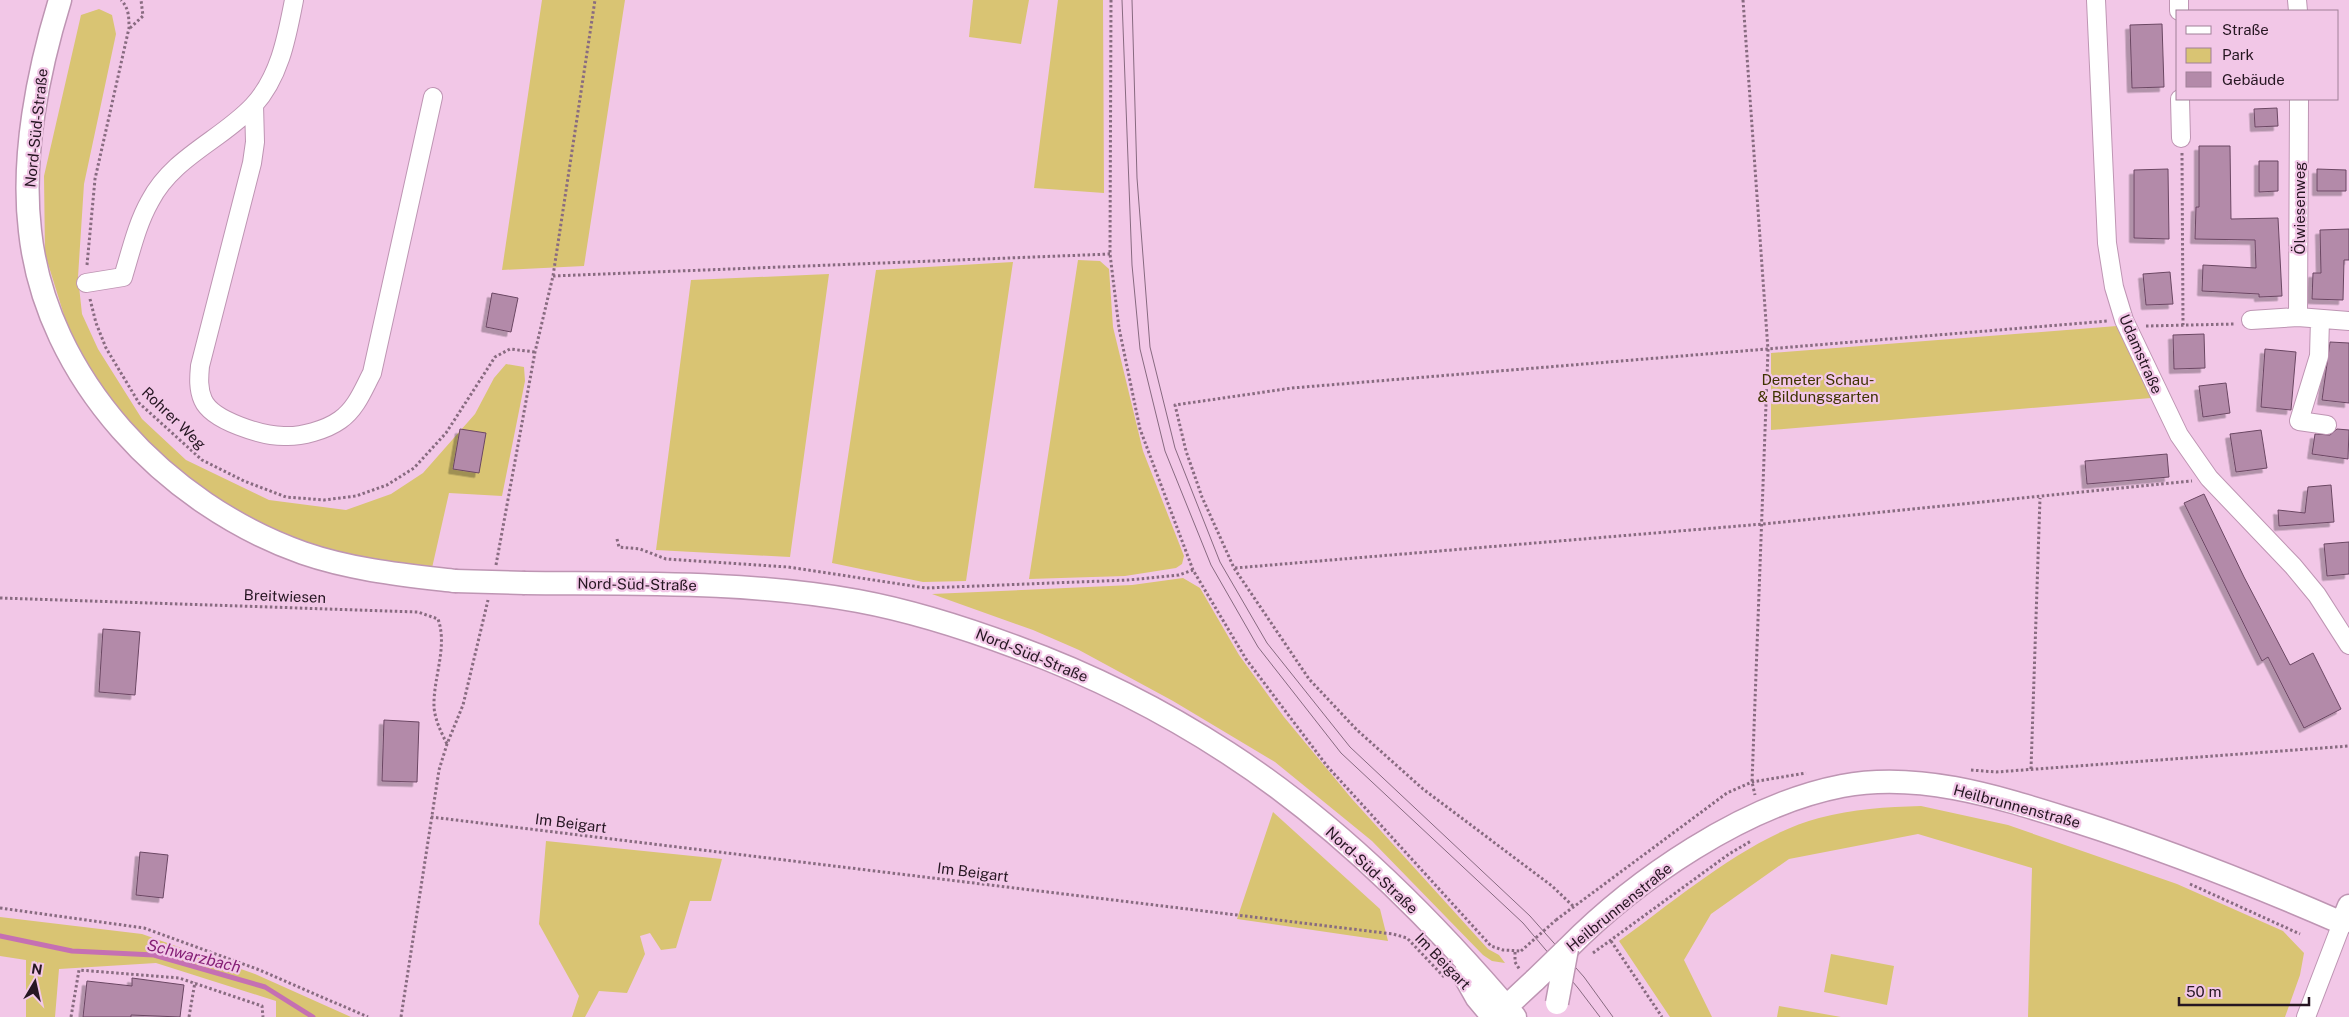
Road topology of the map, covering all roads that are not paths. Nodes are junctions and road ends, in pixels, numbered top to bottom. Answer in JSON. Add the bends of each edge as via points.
{"nodes":[{"id":1,"x":60,"y":0,"type":"edge"},
{"id":2,"x":294,"y":0,"type":"edge"},
{"id":3,"x":2096,"y":0,"type":"edge"},
{"id":4,"x":433,"y":97,"type":"dead end"},
{"id":5,"x":2180,"y":100,"type":"edge"},
{"id":6,"x":2299,"y":100,"type":"edge"},
{"id":7,"x":254,"y":105,"type":"junction"},
{"id":8,"x":2181,"y":138,"type":"road end"},
{"id":9,"x":86,"y":283,"type":"road end"},
{"id":10,"x":2298,"y":317,"type":"junction"},
{"id":11,"x":2320,"y":319,"type":"junction"},
{"id":12,"x":2251,"y":320,"type":"road end"},
{"id":13,"x":2349,"y":321,"type":"edge"},
{"id":14,"x":2327,"y":425,"type":"dead end"},
{"id":15,"x":2349,"y":645,"type":"edge"},
{"id":16,"x":2345,"y":914,"type":"edge"},
{"id":17,"x":1577,"y":948,"type":"junction"},
{"id":18,"x":1557,"y":1010,"type":"edge"},
{"id":19,"x":1505,"y":1014,"type":"edge"},
{"id":20,"x":2306,"y":1017,"type":"edge"}],
"edges":[{"from":1,"to":19,"type":"main road","name":"Nord-Süd-Straße","bridge":true,"via":[[35,110],[28,197],[37,273],[60,335],[99,402],[129,439],[183,489],[224,517],[261,536],[344,565],[455,581],[726,586],[840,598],[912,613],[979,633],[1045,658],[1111,687],[1181,724],[1256,772],[1344,842],[1442,938]]},
{"from":2,"to":7,"type":"street","via":[[284,48],[270,82]]},
{"from":3,"to":15,"type":"street","name":"Udamstraße","via":[[2107,243],[2114,287],[2124,320],[2179,435],[2209,478],[2317,595]]},
{"from":4,"to":7,"type":"street","via":[[372,373],[354,407],[339,421],[314,431],[285,436],[257,432],[217,416],[203,401],[199,385],[200,366],[252,163]]},
{"from":5,"to":8,"type":"street"},
{"from":6,"to":10,"type":"street","name":"Ölwiesenweg"},
{"from":7,"to":9,"type":"street","via":[[194,151],[169,175],[150,200],[123,276]]},
{"from":10,"to":11,"type":"street"},
{"from":10,"to":12,"type":"street"},
{"from":11,"to":13,"type":"street"},
{"from":11,"to":14,"type":"street","via":[[2319,356],[2299,421]]},
{"from":16,"to":17,"type":"main road","name":"Heilbrunnenstraße","via":[[2026,806],[1968,790],[1885,782],[1844,786],[1802,796],[1760,813],[1648,879],[1594,923]]},
{"from":16,"to":20,"type":"street"},
{"from":17,"to":18,"type":"main road","bridge":true},
{"from":17,"to":19,"type":"main road","name":"Heilbrunnenstraße","bridge":true,"via":[[1535,980]]}]}
